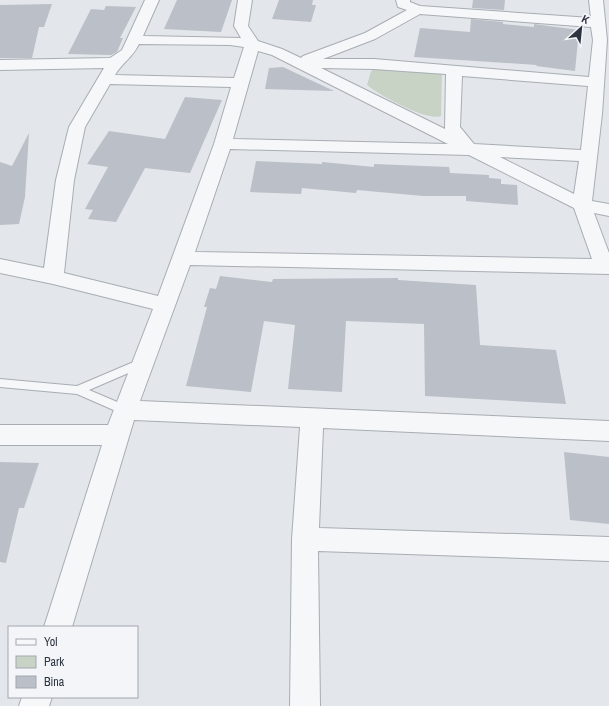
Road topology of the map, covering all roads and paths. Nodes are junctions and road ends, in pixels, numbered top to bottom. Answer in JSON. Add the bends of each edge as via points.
{"nodes":[{"id":1,"x":152,"y":0,"type":"edge"},
{"id":2,"x":245,"y":0,"type":"edge"},
{"id":3,"x":403,"y":0,"type":"edge"},
{"id":4,"x":596,"y":0,"type":"edge"},
{"id":5,"x":418,"y":10,"type":"junction"},
{"id":6,"x":599,"y":23,"type":"junction"},
{"id":7,"x":370,"y":36,"type":"junction"},
{"id":8,"x":133,"y":40,"type":"junction"},
{"id":9,"x":605,"y":41,"type":"edge"},
{"id":10,"x":252,"y":44,"type":"junction"},
{"id":11,"x":114,"y":63,"type":"junction"},
{"id":12,"x":298,"y":63,"type":"junction"},
{"id":13,"x":374,"y":64,"type":"junction"},
{"id":14,"x":0,"y":65,"type":"edge"},
{"id":15,"x":454,"y":70,"type":"junction"},
{"id":16,"x":105,"y":79,"type":"junction"},
{"id":17,"x":596,"y":82,"type":"junction"},
{"id":18,"x":241,"y":83,"type":"junction"},
{"id":19,"x":602,"y":116,"type":"edge"},
{"id":20,"x":223,"y":144,"type":"junction"},
{"id":21,"x":469,"y":150,"type":"junction"},
{"id":22,"x":589,"y":156,"type":"junction"},
{"id":23,"x":582,"y":205,"type":"junction"},
{"id":24,"x":609,"y":210,"type":"edge"},
{"id":25,"x":183,"y":258,"type":"junction"},
{"id":26,"x":0,"y":266,"type":"edge"},
{"id":27,"x":608,"y":267,"type":"edge"},
{"id":28,"x":53,"y":277,"type":"junction"},
{"id":29,"x":165,"y":305,"type":"junction"},
{"id":30,"x":143,"y":362,"type":"junction"},
{"id":31,"x":0,"y":383,"type":"edge"},
{"id":32,"x":78,"y":390,"type":"junction"},
{"id":33,"x":125,"y":410,"type":"junction"},
{"id":34,"x":312,"y":418,"type":"junction"},
{"id":35,"x":609,"y":431,"type":"edge"},
{"id":36,"x":0,"y":435,"type":"edge"},
{"id":37,"x":117,"y":435,"type":"junction"},
{"id":38,"x":305,"y":539,"type":"junction"},
{"id":39,"x":609,"y":549,"type":"edge"},
{"id":40,"x":58,"y":626,"type":"edge"},
{"id":41,"x":305,"y":706,"type":"edge"}],
"edges":[{"from":1,"to":8,"type":"street"},
{"from":2,"to":10,"type":"street","via":[[241,26]]},
{"from":3,"to":5,"type":"street","via":[[403,4]]},
{"from":4,"to":6,"type":"street"},
{"from":5,"to":6,"type":"street"},
{"from":5,"to":7,"type":"street"},
{"from":6,"to":9,"type":"street"},
{"from":7,"to":12,"type":"street"},
{"from":7,"to":13,"type":"street","via":[[365,52]]},
{"from":8,"to":10,"type":"street","via":[[230,41]]},
{"from":8,"to":11,"type":"street","via":[[128,52]]},
{"from":9,"to":17,"type":"street"},
{"from":10,"to":12,"type":"street"},
{"from":10,"to":18,"type":"street"},
{"from":11,"to":14,"type":"street"},
{"from":11,"to":16,"type":"street"},
{"from":12,"to":13,"type":"street"},
{"from":12,"to":21,"type":"street"},
{"from":13,"to":15,"type":"street"},
{"from":15,"to":17,"type":"street"},
{"from":15,"to":21,"type":"street","via":[[452,128]]},
{"from":16,"to":18,"type":"street"},
{"from":16,"to":28,"type":"street","via":[[77,127],[65,180]]},
{"from":17,"to":19,"type":"street"},
{"from":18,"to":20,"type":"street"},
{"from":19,"to":22,"type":"street"},
{"from":20,"to":21,"type":"street"},
{"from":20,"to":25,"type":"street"},
{"from":21,"to":22,"type":"street"},
{"from":21,"to":23,"type":"street"},
{"from":22,"to":23,"type":"street"},
{"from":23,"to":24,"type":"street"},
{"from":23,"to":27,"type":"street","via":[[599,254]]},
{"from":25,"to":27,"type":"street"},
{"from":25,"to":29,"type":"street"},
{"from":26,"to":28,"type":"street"},
{"from":28,"to":29,"type":"street"},
{"from":29,"to":30,"type":"street"},
{"from":30,"to":32,"type":"lane"},
{"from":30,"to":33,"type":"street"},
{"from":31,"to":32,"type":"lane"},
{"from":32,"to":33,"type":"lane"},
{"from":33,"to":34,"type":"street"},
{"from":33,"to":37,"type":"street"},
{"from":34,"to":35,"type":"street"},
{"from":34,"to":38,"type":"street"},
{"from":36,"to":37,"type":"street"},
{"from":37,"to":40,"type":"street"},
{"from":38,"to":39,"type":"street"},
{"from":38,"to":41,"type":"street"}]}
